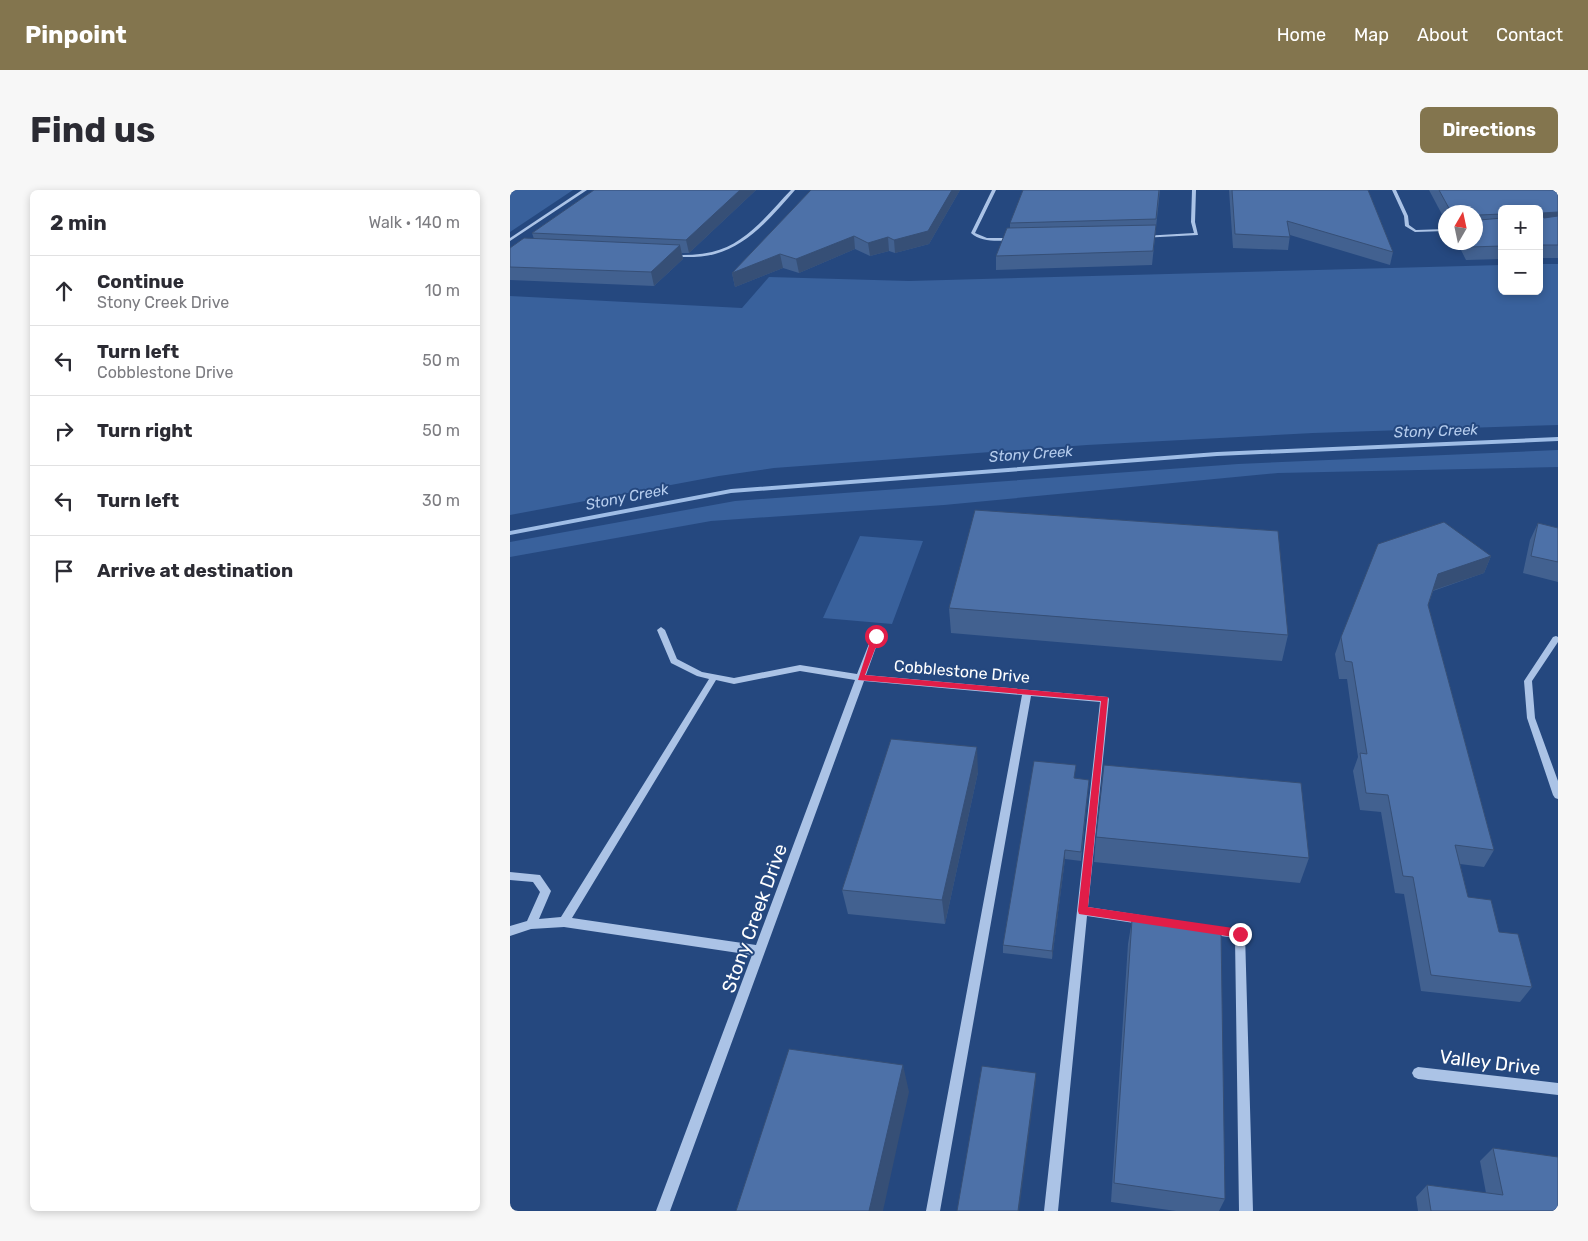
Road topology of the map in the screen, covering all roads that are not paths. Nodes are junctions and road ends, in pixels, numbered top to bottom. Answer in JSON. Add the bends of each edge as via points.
{"nodes":[{"id":1,"x":585,"y":190,"type":"edge"},
{"id":2,"x":793,"y":190,"type":"edge"},
{"id":3,"x":994,"y":190,"type":"edge"},
{"id":4,"x":1194,"y":190,"type":"edge"},
{"id":5,"x":1394,"y":190,"type":"edge"},
{"id":6,"x":1438,"y":230,"type":"edge"},
{"id":7,"x":1137,"y":237,"type":"edge"},
{"id":8,"x":1020,"y":239,"type":"edge"},
{"id":9,"x":510,"y":240,"type":"edge"},
{"id":10,"x":668,"y":255,"type":"edge"},
{"id":11,"x":661,"y":630,"type":"dead end"},
{"id":12,"x":876,"y":636,"type":"dead end"},
{"id":13,"x":1556,"y":639,"type":"dead end"},
{"id":14,"x":714,"y":677,"type":"junction"},
{"id":15,"x":861,"y":678,"type":"junction"},
{"id":16,"x":1027,"y":692,"type":"junction"},
{"id":17,"x":1558,"y":795,"type":"edge"},
{"id":18,"x":510,"y":876,"type":"edge"},
{"id":19,"x":1083,"y":911,"type":"junction"},
{"id":20,"x":564,"y":922,"type":"junction"},
{"id":21,"x":531,"y":924,"type":"junction"},
{"id":22,"x":510,"y":931,"type":"edge"},
{"id":23,"x":760,"y":951,"type":"junction"},
{"id":24,"x":1418,"y":1073,"type":"dead end"},
{"id":25,"x":1558,"y":1089,"type":"edge"},
{"id":26,"x":663,"y":1211,"type":"edge"},
{"id":27,"x":933,"y":1211,"type":"edge"},
{"id":28,"x":1051,"y":1211,"type":"edge"},
{"id":29,"x":1246,"y":1211,"type":"edge"}],
"edges":[{"from":1,"to":9,"type":"street"},
{"from":2,"to":10,"type":"street","via":[[742,242],[716,253]]},
{"from":3,"to":8,"type":"street","via":[[973,233],[977,237],[991,239]]},
{"from":4,"to":7,"type":"street","via":[[1196,234]]},
{"from":5,"to":6,"type":"street","via":[[1406,216],[1406,225],[1415,231]]},
{"from":11,"to":14,"type":"street","name":"Cobblestone Drive","via":[[674,661]]},
{"from":12,"to":15,"type":"street","name":"Stony Creek Drive"},
{"from":13,"to":17,"type":"street","via":[[1528,681],[1531,718]]},
{"from":14,"to":15,"type":"street","name":"Cobblestone Drive","via":[[734,680],[800,668]]},
{"from":14,"to":20,"type":"street"},
{"from":15,"to":16,"type":"street","name":"Cobblestone Drive"},
{"from":15,"to":23,"type":"street","name":"Stony Creek Drive"},
{"from":16,"to":19,"type":"street","name":"Cobblestone Drive","via":[[1105,699]]},
{"from":16,"to":27,"type":"street"},
{"from":18,"to":21,"type":"street","via":[[536,878],[546,890]]},
{"from":19,"to":28,"type":"street"},
{"from":19,"to":29,"type":"lane","via":[[1240,934]]},
{"from":20,"to":21,"type":"street"},
{"from":20,"to":23,"type":"street"},
{"from":21,"to":22,"type":"street"},
{"from":23,"to":26,"type":"street","name":"Stony Creek Drive"},
{"from":24,"to":25,"type":"street","name":"Valley Drive"}]}
